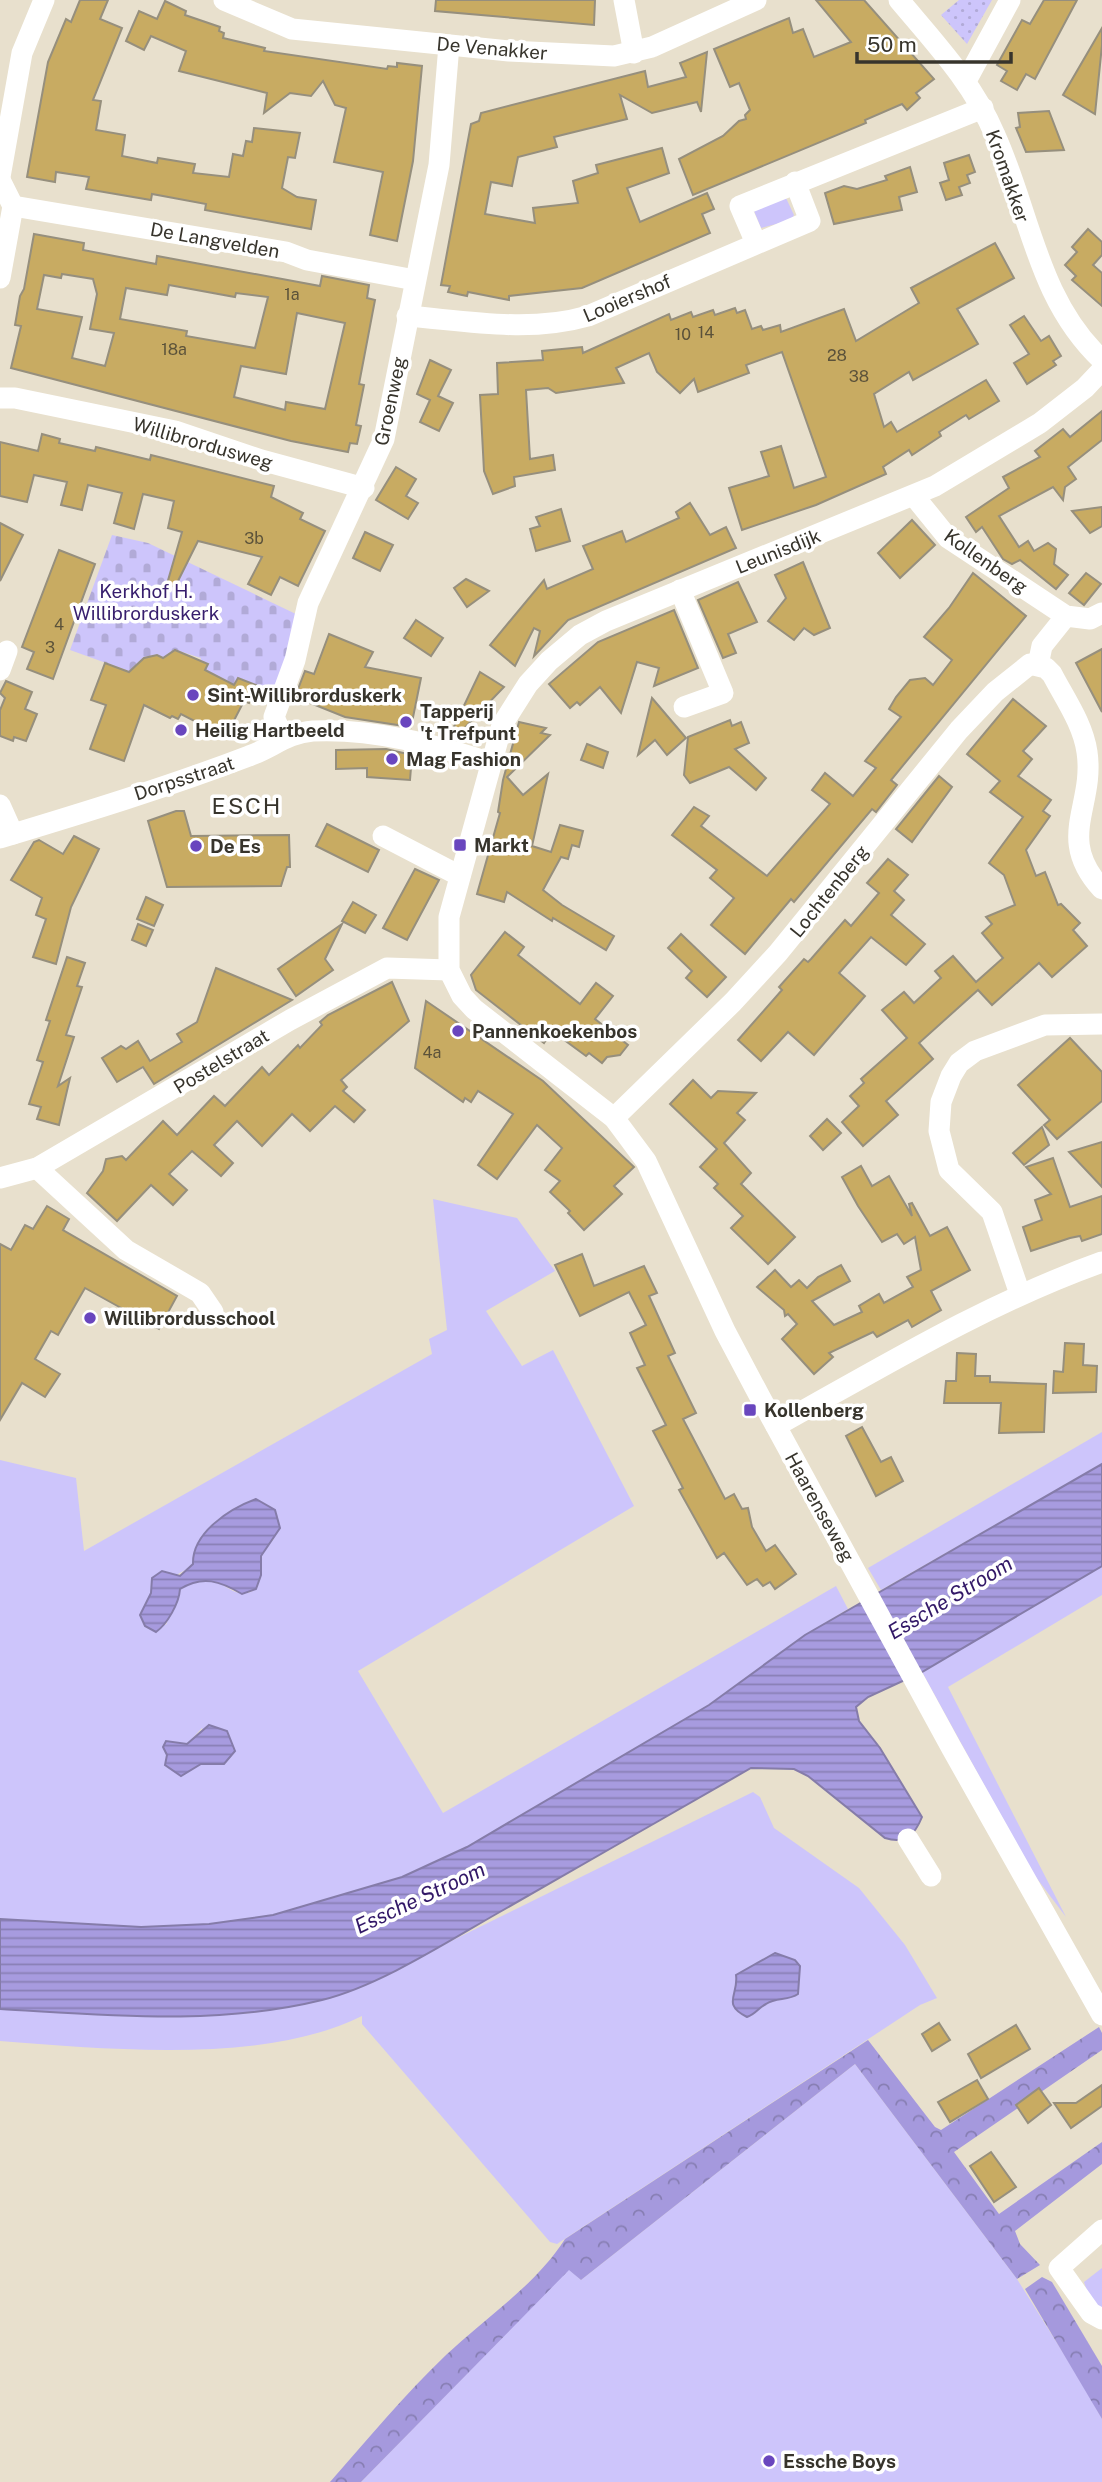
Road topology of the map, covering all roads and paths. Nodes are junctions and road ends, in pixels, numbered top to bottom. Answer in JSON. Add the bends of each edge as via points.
{"nodes":[{"id":1,"x":44,"y":0,"type":"edge"},
{"id":2,"x":224,"y":0,"type":"edge"},
{"id":3,"x":624,"y":0,"type":"edge"},
{"id":4,"x":756,"y":0,"type":"edge"},
{"id":5,"x":1010,"y":0,"type":"edge"},
{"id":6,"x":908,"y":3,"type":"edge"},
{"id":7,"x":449,"y":45,"type":"junction"},
{"id":8,"x":634,"y":53,"type":"junction"},
{"id":9,"x":966,"y":81,"type":"junction"},
{"id":10,"x":983,"y":108,"type":"junction"},
{"id":11,"x":0,"y":178,"type":"edge"},
{"id":12,"x":795,"y":182,"type":"junction"},
{"id":13,"x":13,"y":206,"type":"junction"},
{"id":14,"x":756,"y":243,"type":"junction"},
{"id":15,"x":0,"y":278,"type":"edge"},
{"id":16,"x":415,"y":279,"type":"junction"},
{"id":17,"x":407,"y":316,"type":"junction"},
{"id":18,"x":1102,"y":360,"type":"edge"},
{"id":19,"x":1102,"y":370,"type":"edge"},
{"id":20,"x":0,"y":398,"type":"edge"},
{"id":21,"x":364,"y":488,"type":"junction"},
{"id":22,"x":914,"y":496,"type":"junction"},
{"id":23,"x":680,"y":590,"type":"junction"},
{"id":24,"x":1102,"y":613,"type":"edge"},
{"id":25,"x":1066,"y":616,"type":"junction"},
{"id":26,"x":1038,"y":665,"type":"junction"},
{"id":27,"x":684,"y":707,"type":"dead end"},
{"id":28,"x":283,"y":737,"type":"junction"},
{"id":29,"x":491,"y":763,"type":"junction"},
{"id":30,"x":0,"y":805,"type":"edge"},
{"id":31,"x":7,"y":836,"type":"edge"},
{"id":32,"x":383,"y":836,"type":"dead end"},
{"id":33,"x":460,"y":876,"type":"junction"},
{"id":34,"x":1102,"y":889,"type":"edge"},
{"id":35,"x":449,"y":970,"type":"junction"},
{"id":36,"x":1102,"y":1024,"type":"edge"},
{"id":37,"x":614,"y":1118,"type":"junction"},
{"id":38,"x":37,"y":1168,"type":"junction"},
{"id":39,"x":0,"y":1178,"type":"edge"},
{"id":40,"x":1102,"y":1262,"type":"edge"},
{"id":41,"x":1020,"y":1294,"type":"junction"},
{"id":42,"x":213,"y":1312,"type":"dead end"},
{"id":43,"x":776,"y":1426,"type":"junction"},
{"id":44,"x":908,"y":1839,"type":"dead end"},
{"id":45,"x":931,"y":1876,"type":"dead end"},
{"id":46,"x":1102,"y":2015,"type":"edge"},
{"id":47,"x":1102,"y":2230,"type":"edge"},
{"id":48,"x":1102,"y":2319,"type":"edge"}],
"edges":[{"from":1,"to":11,"type":"street","via":[[22,53]]},
{"from":2,"to":7,"type":"street","name":"De Venakker","via":[[292,29]]},
{"from":3,"to":8,"type":"street"},
{"from":4,"to":8,"type":"street","name":"De Venakker"},
{"from":5,"to":9,"type":"street"},
{"from":6,"to":9,"type":"street","name":"Kromakker"},
{"from":7,"to":8,"type":"street","name":"De Venakker"},
{"from":7,"to":16,"type":"street","name":"Groenweg","via":[[439,165]]},
{"from":9,"to":10,"type":"street","name":"Kromakker"},
{"from":10,"to":12,"type":"street"},
{"from":10,"to":18,"type":"street","name":"Kromakker","via":[[1051,293],[1081,340]]},
{"from":11,"to":13,"type":"street"},
{"from":12,"to":14,"type":"street","name":"Looiershof","via":[[810,221]]},
{"from":12,"to":14,"type":"street","via":[[740,206]]},
{"from":13,"to":15,"type":"street"},
{"from":13,"to":16,"type":"street","name":"De Langvelden","via":[[286,252],[307,260]]},
{"from":14,"to":17,"type":"street","name":"Looiershof","via":[[564,323],[523,326]]},
{"from":16,"to":17,"type":"street","name":"Groenweg"},
{"from":17,"to":21,"type":"street","name":"Groenweg","via":[[384,439]]},
{"from":19,"to":22,"type":"street","name":"Leunisdijk","via":[[1040,423]]},
{"from":20,"to":21,"type":"street","name":"Willibrordusweg","via":[[175,431]]},
{"from":21,"to":28,"type":"street","name":"Groenweg","via":[[308,603],[295,660],[274,717]]},
{"from":22,"to":23,"type":"street","name":"Leunisdijk"},
{"from":22,"to":25,"type":"street","name":"Kollenberg","via":[[948,538]]},
{"from":23,"to":27,"type":"street","via":[[723,693]]},
{"from":23,"to":29,"type":"street","name":"Leunisdijk","via":[[580,635],[549,661],[509,712]]},
{"from":24,"to":25,"type":"street","via":[[1090,619]]},
{"from":25,"to":26,"type":"street","via":[[1042,646]]},
{"from":26,"to":34,"type":"street","via":[[1052,674],[1083,734],[1088,774],[1077,845],[1087,870]]},
{"from":26,"to":37,"type":"street","name":"Lochtenberg","via":[[1022,669],[959,730],[779,953]]},
{"from":28,"to":29,"type":"street","name":"Dorpsstraat","via":[[313,731],[362,734],[421,743]]},
{"from":28,"to":31,"type":"street","name":"Dorpsstraat","via":[[249,756]]},
{"from":29,"to":33,"type":"street","name":"Leunisdijk"},
{"from":30,"to":31,"type":"street"},
{"from":32,"to":33,"type":"street"},
{"from":33,"to":35,"type":"street","via":[[449,917]]},
{"from":35,"to":37,"type":"street","name":"Haarenseweg","via":[[474,1009]]},
{"from":35,"to":38,"type":"street","name":"Postelstraat","via":[[387,968]]},
{"from":36,"to":41,"type":"street","via":[[1045,1025],[975,1051],[950,1076],[941,1102],[939,1131],[949,1170],[992,1212]]},
{"from":37,"to":43,"type":"street","name":"Haarenseweg","via":[[646,1161],[725,1331]]},
{"from":38,"to":39,"type":"street","name":"Postelstraat"},
{"from":38,"to":42,"type":"street","via":[[126,1250],[200,1293]]},
{"from":40,"to":41,"type":"street"},
{"from":41,"to":43,"type":"street"},
{"from":43,"to":46,"type":"street","name":"Haarenseweg"},
{"from":44,"to":45,"type":"street"},
{"from":47,"to":48,"type":"street","via":[[1059,2268],[1091,2313]]}]}
